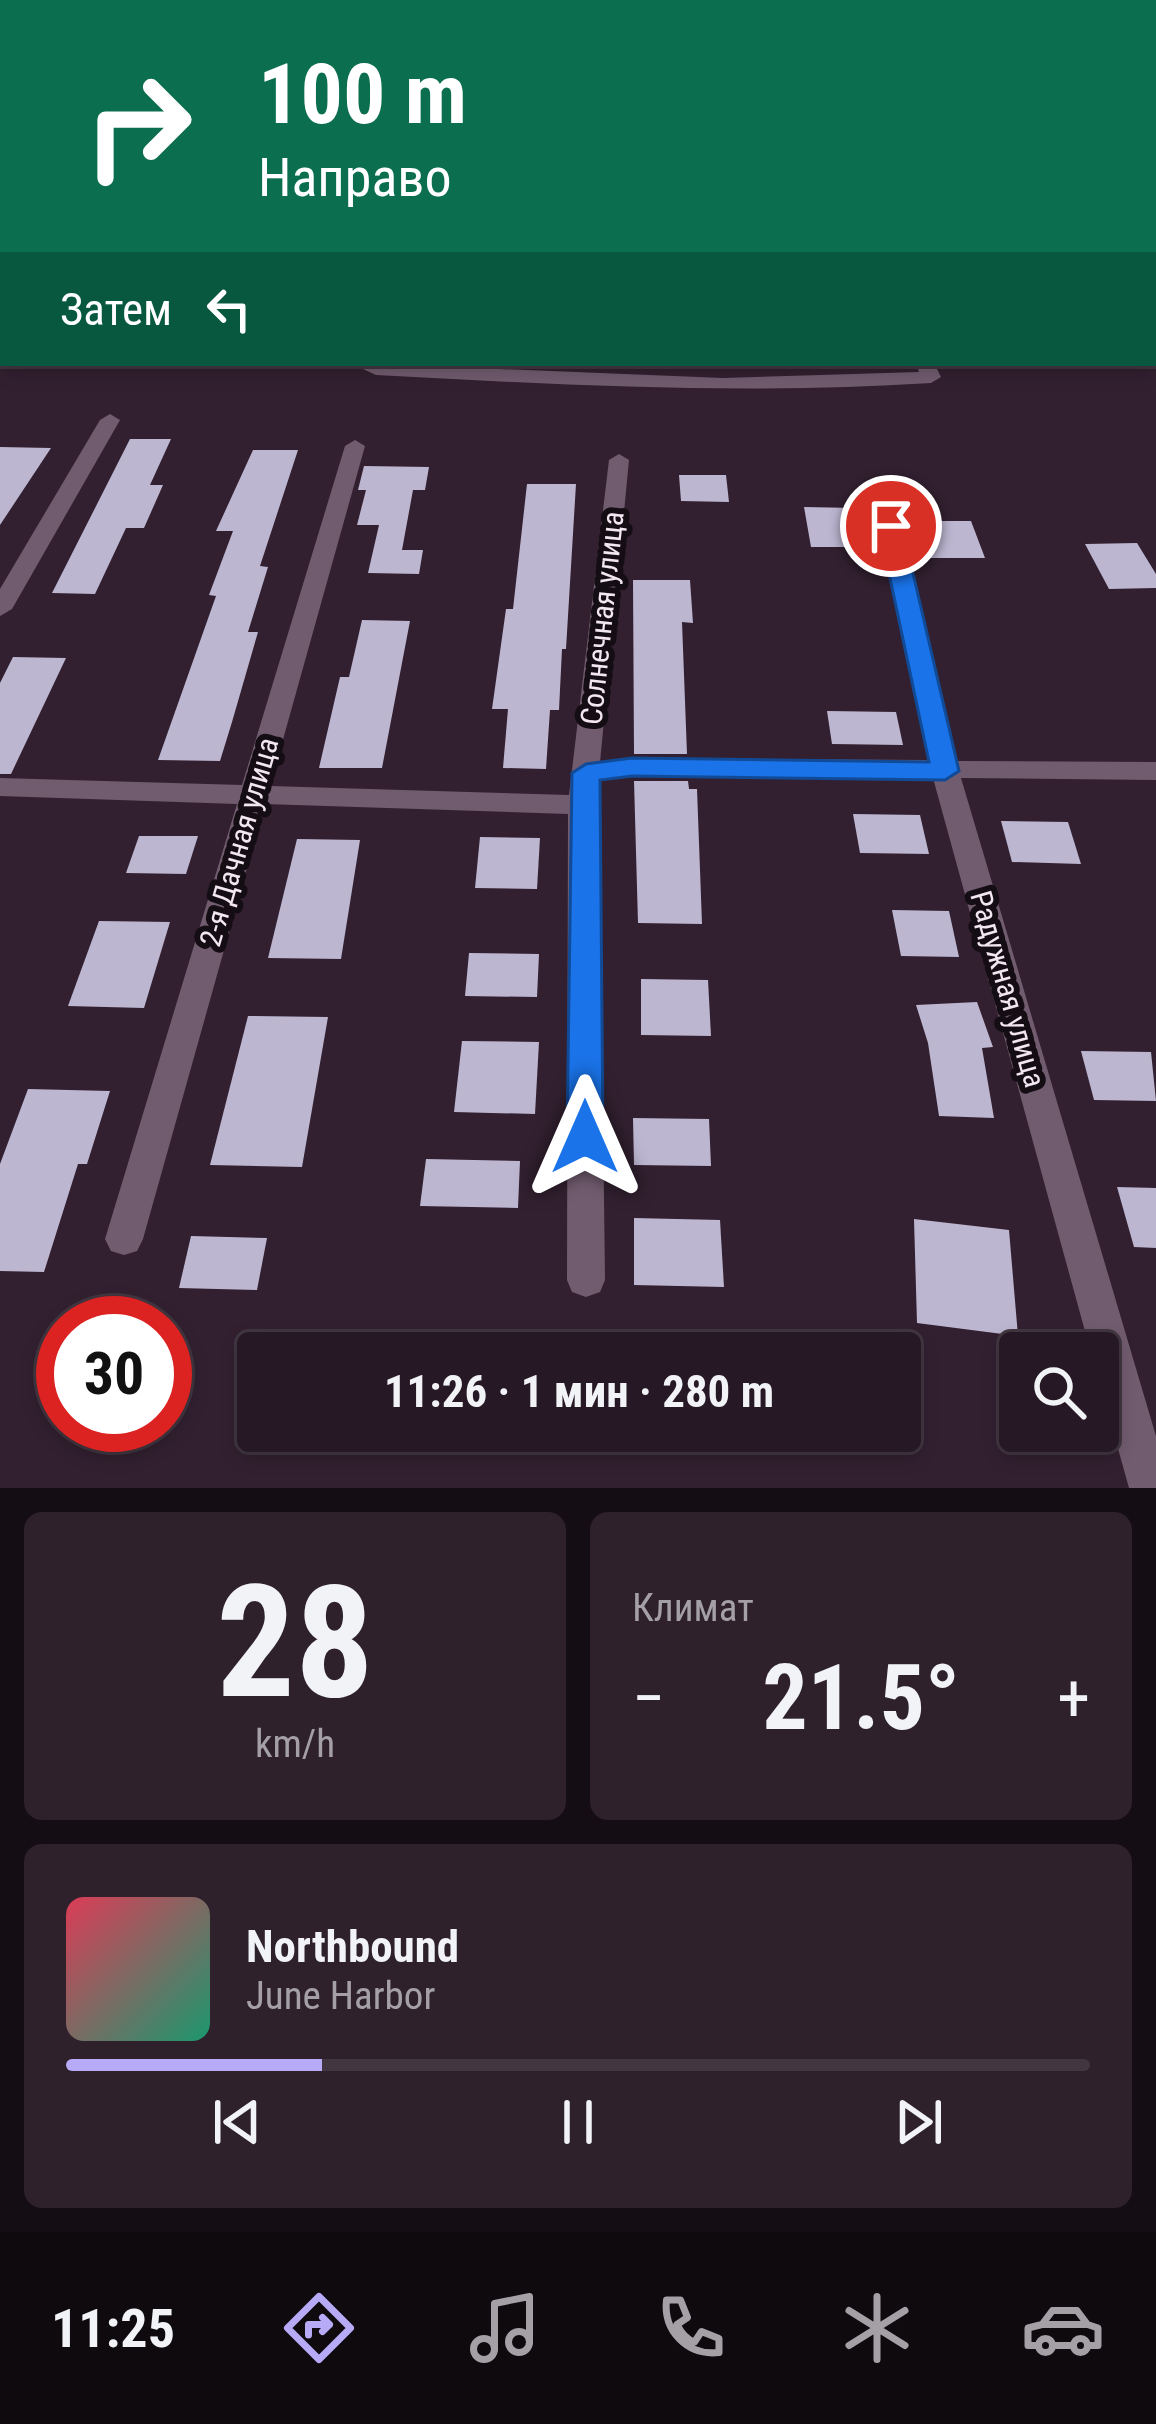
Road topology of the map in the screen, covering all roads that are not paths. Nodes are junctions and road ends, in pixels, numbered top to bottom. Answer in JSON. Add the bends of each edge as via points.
{"nodes":[{"id":1,"x":368,"y":366,"type":"edge"},
{"id":2,"x":928,"y":370,"type":"edge"},
{"id":3,"x":627,"y":373,"type":"edge"},
{"id":4,"x":110,"y":419,"type":"dead end"},
{"id":5,"x":355,"y":446,"type":"dead end"},
{"id":6,"x":619,"y":460,"type":"dead end"},
{"id":7,"x":881,"y":486,"type":"dead end"},
{"id":8,"x":0,"y":609,"type":"edge"},
{"id":9,"x":945,"y":771,"type":"junction"},
{"id":10,"x":1156,"y":771,"type":"edge"},
{"id":11,"x":586,"y":773,"type":"junction"},
{"id":12,"x":0,"y":787,"type":"edge"},
{"id":13,"x":252,"y":796,"type":"junction"},
{"id":14,"x":583,"y":805,"type":"junction"},
{"id":15,"x":124,"y":1239,"type":"dead end"},
{"id":16,"x":586,"y":1280,"type":"dead end"},
{"id":17,"x":1150,"y":1488,"type":"edge"}],
"edges":[{"from":1,"to":3,"type":"street"},
{"from":2,"to":3,"type":"street","via":[[860,383]]},
{"from":4,"to":8,"type":"street"},
{"from":5,"to":13,"type":"street","name":"2-я Дачная улица"},
{"from":6,"to":11,"type":"street","name":"Солнечная улица"},
{"from":7,"to":9,"type":"street","name":"Радужная улица"},
{"from":9,"to":10,"type":"street"},
{"from":9,"to":11,"type":"street"},
{"from":9,"to":17,"type":"street","name":"Радужная улица"},
{"from":11,"to":14,"type":"street","name":"Солнечная улица"},
{"from":12,"to":13,"type":"street"},
{"from":13,"to":14,"type":"street"},
{"from":13,"to":15,"type":"street","name":"2-я Дачная улица"},
{"from":14,"to":16,"type":"street","name":"Солнечная улица"}]}
